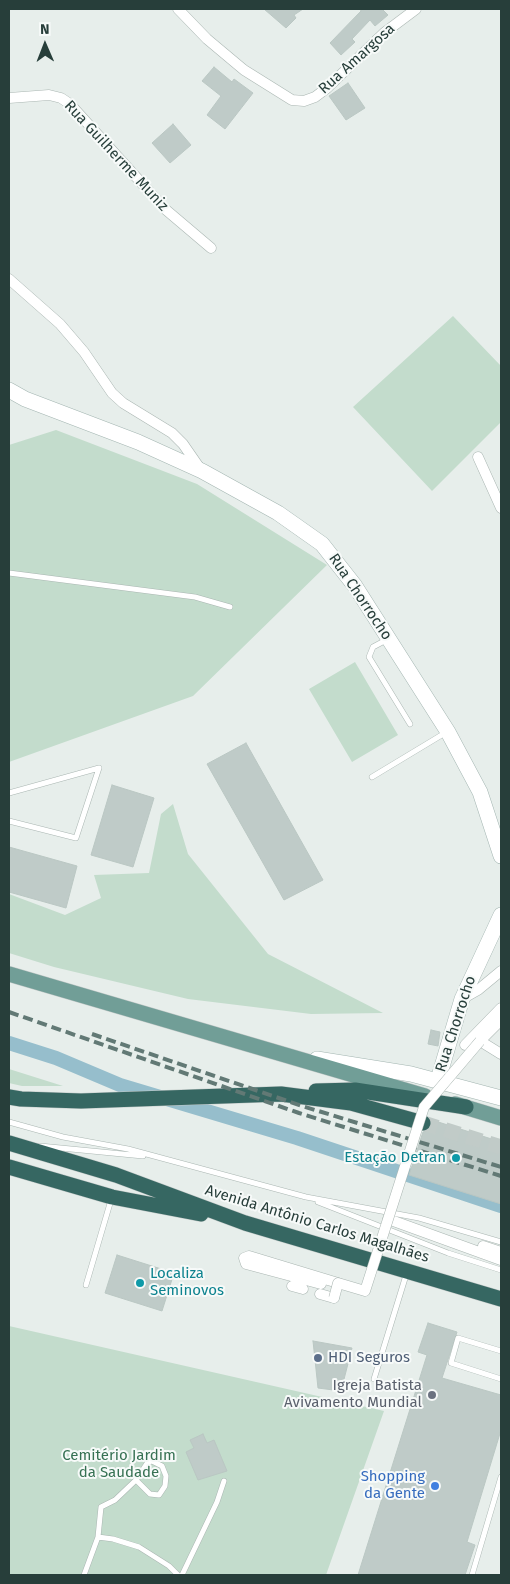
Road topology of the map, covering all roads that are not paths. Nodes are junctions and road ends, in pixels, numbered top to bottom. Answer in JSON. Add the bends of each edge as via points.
{"nodes":[{"id":1,"x":178,"y":9,"type":"edge"},
{"id":2,"x":416,"y":9,"type":"edge"},
{"id":3,"x":9,"y":98,"type":"edge"},
{"id":4,"x":211,"y":248,"type":"dead end"},
{"id":5,"x":9,"y":279,"type":"edge"},
{"id":6,"x":9,"y":390,"type":"edge"},
{"id":7,"x":478,"y":457,"type":"dead end"},
{"id":8,"x":202,"y":471,"type":"junction"},
{"id":9,"x":501,"y":508,"type":"edge"},
{"id":10,"x":9,"y":573,"type":"edge"},
{"id":11,"x":230,"y":607,"type":"dead end"},
{"id":12,"x":388,"y":639,"type":"junction"},
{"id":13,"x":410,"y":724,"type":"dead end"},
{"id":14,"x":448,"y":732,"type":"junction"},
{"id":15,"x":372,"y":777,"type":"dead end"},
{"id":16,"x":9,"y":793,"type":"edge"},
{"id":17,"x":9,"y":821,"type":"edge"},
{"id":18,"x":501,"y":856,"type":"edge"},
{"id":19,"x":501,"y":915,"type":"edge"},
{"id":20,"x":501,"y":971,"type":"edge"},
{"id":21,"x":9,"y":974,"type":"edge"},
{"id":22,"x":462,"y":999,"type":"junction"},
{"id":23,"x":501,"y":1008,"type":"edge"},
{"id":24,"x":501,"y":1020,"type":"edge"},
{"id":25,"x":480,"y":1041,"type":"junction"},
{"id":26,"x":466,"y":1045,"type":"dead end"},
{"id":27,"x":274,"y":1052,"type":"junction"},
{"id":28,"x":501,"y":1054,"type":"edge"},
{"id":29,"x":438,"y":1080,"type":"junction"},
{"id":30,"x":281,"y":1094,"type":"junction"},
{"id":31,"x":15,"y":1098,"type":"edge"},
{"id":32,"x":501,"y":1098,"type":"edge"},
{"id":33,"x":466,"y":1107,"type":"junction"},
{"id":34,"x":501,"y":1118,"type":"edge"},
{"id":35,"x":9,"y":1122,"type":"edge"},
{"id":36,"x":422,"y":1122,"type":"tunnel mouth"},
{"id":37,"x":9,"y":1143,"type":"edge"},
{"id":38,"x":166,"y":1160,"type":"junction"},
{"id":39,"x":9,"y":1167,"type":"edge"},
{"id":40,"x":112,"y":1197,"type":"junction"},
{"id":41,"x":306,"y":1197,"type":"junction"},
{"id":42,"x":388,"y":1218,"type":"junction"},
{"id":43,"x":245,"y":1223,"type":"junction"},
{"id":44,"x":437,"y":1233,"type":"dead end"},
{"id":45,"x":501,"y":1242,"type":"edge"},
{"id":46,"x":501,"y":1252,"type":"edge"},
{"id":47,"x":501,"y":1260,"type":"edge"},
{"id":48,"x":501,"y":1270,"type":"edge"},
{"id":49,"x":407,"y":1271,"type":"junction"},
{"id":50,"x":338,"y":1283,"type":"junction"},
{"id":51,"x":86,"y":1285,"type":"dead end"},
{"id":52,"x":292,"y":1286,"type":"dead end"},
{"id":53,"x":303,"y":1289,"type":"dead end"},
{"id":54,"x":501,"y":1299,"type":"edge"},
{"id":55,"x":501,"y":1351,"type":"edge"},
{"id":56,"x":374,"y":1379,"type":"dead end"},
{"id":57,"x":501,"y":1379,"type":"edge"},
{"id":58,"x":501,"y":1477,"type":"edge"},
{"id":59,"x":136,"y":1480,"type":"junction"},
{"id":60,"x":224,"y":1481,"type":"dead end"},
{"id":61,"x":98,"y":1537,"type":"junction"},
{"id":62,"x":84,"y":1575,"type":"edge"},
{"id":63,"x":180,"y":1575,"type":"edge"},
{"id":64,"x":472,"y":1575,"type":"edge"}],
"edges":[{"from":1,"to":2,"type":"street","name":"Rua Amargosa","via":[[207,40],[244,70],[292,100],[304,101],[327,88],[384,33]]},
{"from":3,"to":4,"type":"street","name":"Rua Guilherme Muniz","via":[[49,96],[70,104],[165,209]]},
{"from":5,"to":8,"type":"street","via":[[60,324],[123,404],[172,433]]},
{"from":6,"to":8,"type":"street","name":"Rua Chorrocho","via":[[25,400],[138,442]]},
{"from":7,"to":9,"type":"street"},
{"from":8,"to":12,"type":"street","name":"Rua Chorrocho","via":[[278,513],[322,544],[355,586]]},
{"from":10,"to":11,"type":"lane","via":[[194,597]]},
{"from":12,"to":13,"type":"lane","via":[[373,647],[369,657]]},
{"from":12,"to":14,"type":"street","name":"Rua Chorrocho"},
{"from":14,"to":15,"type":"lane"},
{"from":14,"to":18,"type":"street","name":"Rua Chorrocho","via":[[480,792]]},
{"from":16,"to":17,"type":"lane","via":[[99,768],[76,838]]},
{"from":19,"to":22,"type":"street","name":"Rua Chorrocho"},
{"from":20,"to":22,"type":"street"},
{"from":21,"to":27,"type":"main road"},
{"from":22,"to":29,"type":"street","name":"Rua Chorrocho"},
{"from":23,"to":26,"type":"street"},
{"from":24,"to":25,"type":"street"},
{"from":25,"to":28,"type":"street"},
{"from":25,"to":42,"type":"street","bridge":true,"via":[[424,1107]]},
{"from":27,"to":29,"type":"street"},
{"from":27,"to":33,"type":"main road"},
{"from":29,"to":32,"type":"street"},
{"from":30,"to":31,"type":"highway","via":[[81,1102]]},
{"from":30,"to":33,"type":"highway","via":[[354,1090]]},
{"from":30,"to":36,"type":"highway","via":[[342,1102]]},
{"from":33,"to":34,"type":"main road"},
{"from":35,"to":38,"type":"lane"},
{"from":37,"to":38,"type":"lane"},
{"from":37,"to":43,"type":"highway","name":"Avenida Antônio Carlos Magalhães","via":[[116,1175]]},
{"from":38,"to":41,"type":"lane"},
{"from":39,"to":40,"type":"highway"},
{"from":40,"to":43,"type":"highway"},
{"from":40,"to":51,"type":"lane"},
{"from":41,"to":45,"type":"lane","via":[[419,1218]]},
{"from":41,"to":48,"type":"lane","via":[[448,1254]]},
{"from":42,"to":47,"type":"street"},
{"from":42,"to":50,"type":"street","bridge":true,"via":[[365,1291]]},
{"from":43,"to":49,"type":"highway","name":"Avenida Antônio Carlos Magalhães"},
{"from":44,"to":46,"type":"street"},
{"from":49,"to":54,"type":"highway","name":"Avenida Antônio Carlos Magalhães"},
{"from":49,"to":56,"type":"lane"},
{"from":50,"to":50,"type":"street","bridge":true,"via":[[334,1298],[321,1289],[246,1264],[244,1258],[249,1256]]},
{"from":52,"to":53,"type":"street"},
{"from":55,"to":57,"type":"lane","via":[[458,1338],[450,1363]]},
{"from":58,"to":64,"type":"lane"},
{"from":59,"to":59,"type":"lane","via":[[144,1466],[152,1461],[162,1466],[166,1476],[159,1495],[150,1494]]},
{"from":59,"to":61,"type":"lane","via":[[115,1500],[101,1507]]},
{"from":60,"to":63,"type":"lane","via":[[217,1502]]},
{"from":61,"to":62,"type":"lane"},
{"from":61,"to":63,"type":"lane","via":[[139,1547]]}]}
